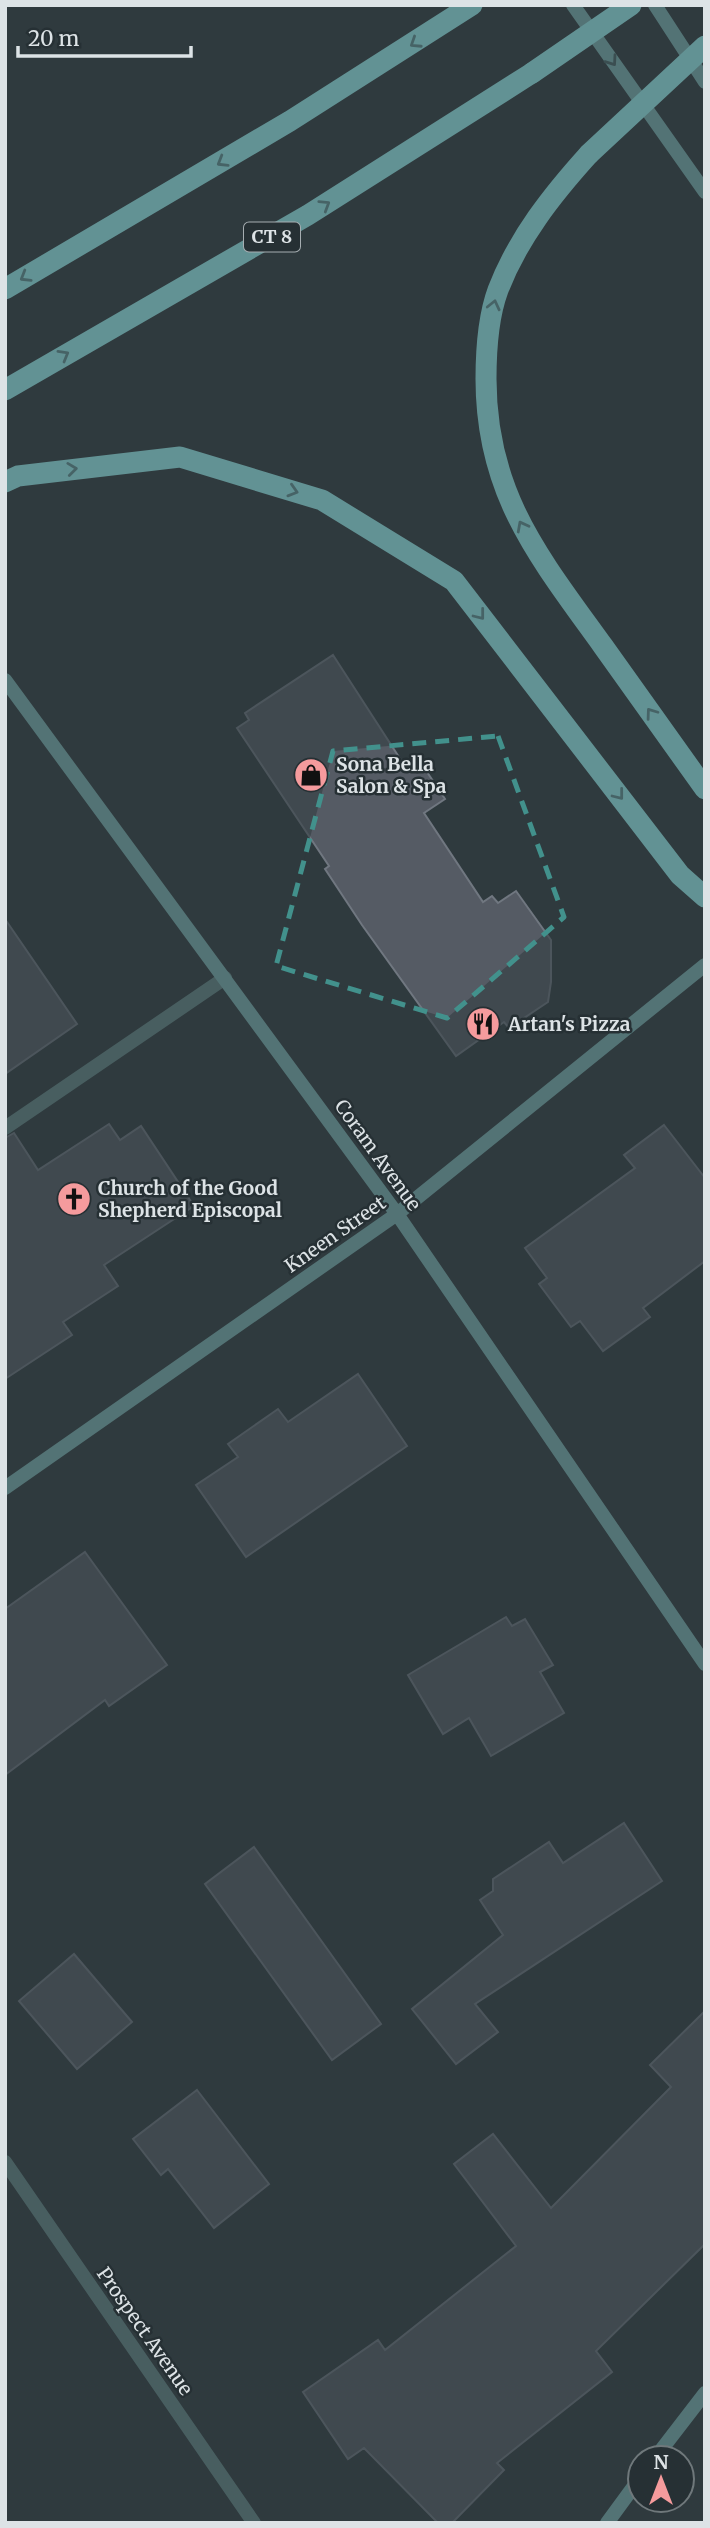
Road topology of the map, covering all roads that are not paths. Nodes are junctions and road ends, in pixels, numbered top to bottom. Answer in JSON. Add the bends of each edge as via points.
{"nodes":[{"id":1,"x":472,"y":5,"type":"edge"},
{"id":2,"x":573,"y":5,"type":"edge"},
{"id":3,"x":631,"y":5,"type":"edge"},
{"id":4,"x":656,"y":5,"type":"edge"},
{"id":5,"x":705,"y":46,"type":"edge"},
{"id":6,"x":705,"y":82,"type":"edge"},
{"id":7,"x":705,"y":192,"type":"edge"},
{"id":8,"x":5,"y":289,"type":"edge"},
{"id":9,"x":5,"y":390,"type":"edge"},
{"id":10,"x":5,"y":482,"type":"edge"},
{"id":11,"x":5,"y":680,"type":"edge"},
{"id":12,"x":705,"y":789,"type":"edge"},
{"id":13,"x":705,"y":897,"type":"edge"},
{"id":14,"x":705,"y":965,"type":"edge"},
{"id":15,"x":225,"y":978,"type":"junction"},
{"id":16,"x":5,"y":1128,"type":"edge"},
{"id":17,"x":397,"y":1214,"type":"junction"},
{"id":18,"x":5,"y":1488,"type":"edge"},
{"id":19,"x":705,"y":1664,"type":"edge"},
{"id":20,"x":5,"y":2162,"type":"edge"},
{"id":21,"x":705,"y":2393,"type":"edge"},
{"id":22,"x":666,"y":2444,"type":"edge"},
{"id":23,"x":626,"y":2497,"type":"edge"},
{"id":24,"x":254,"y":2523,"type":"edge"},
{"id":25,"x":607,"y":2523,"type":"edge"}],
"edges":[{"from":1,"to":8,"type":"highway","one_way":true,"via":[[290,121]]},
{"from":2,"to":7,"type":"street","one_way":true},
{"from":9,"to":3,"type":"highway","number":"CT 8","one_way":true,"bridge":true,"via":[[308,215]]},
{"from":4,"to":6,"type":"street"},
{"from":12,"to":5,"type":"highway","one_way":true,"bridge":true,"via":[[524,533],[498,473],[486,408],[493,310],[525,236],[589,154]]},
{"from":10,"to":13,"type":"highway","one_way":true,"via":[[18,476],[180,457],[322,500],[454,580],[680,875]]},
{"from":11,"to":15,"type":"street","name":"Coram Avenue"},
{"from":14,"to":17,"type":"street","name":"Kneen Street"},
{"from":15,"to":16,"type":"street"},
{"from":15,"to":17,"type":"street","name":"Coram Avenue"},
{"from":17,"to":18,"type":"street","name":"Kneen Street"},
{"from":17,"to":19,"type":"street","name":"Coram Avenue"},
{"from":20,"to":24,"type":"street","name":"Prospect Avenue"},
{"from":21,"to":22,"type":"street"},
{"from":23,"to":25,"type":"street"}]}
